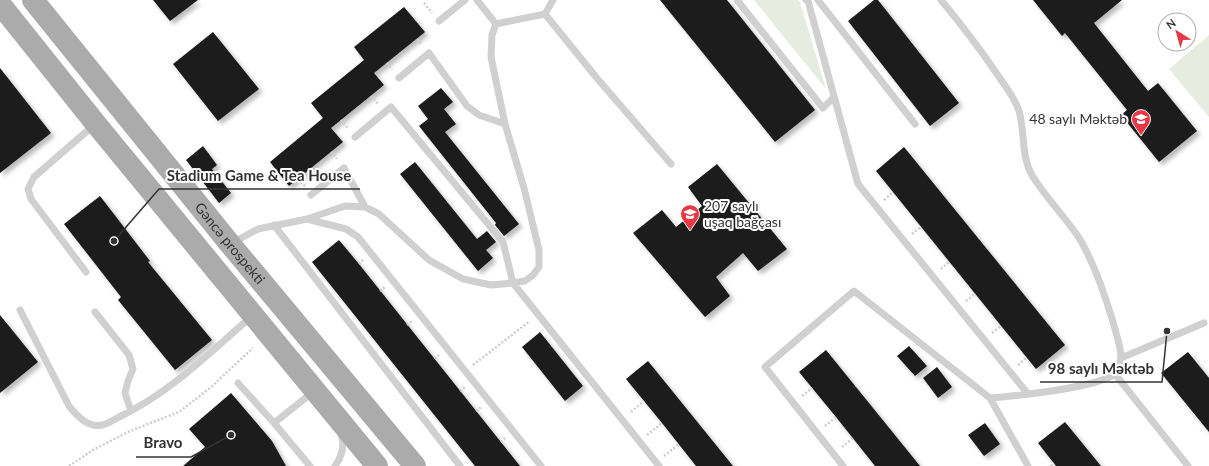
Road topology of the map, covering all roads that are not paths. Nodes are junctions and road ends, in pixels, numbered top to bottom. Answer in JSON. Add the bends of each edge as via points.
{"nodes":[{"id":1,"x":33,"y":0,"type":"edge"},
{"id":2,"x":464,"y":0,"type":"edge"},
{"id":3,"x":477,"y":0,"type":"edge"},
{"id":4,"x":553,"y":0,"type":"edge"},
{"id":5,"x":737,"y":0,"type":"edge"},
{"id":6,"x":808,"y":0,"type":"edge"},
{"id":7,"x":818,"y":0,"type":"edge"},
{"id":8,"x":941,"y":0,"type":"edge"},
{"id":9,"x":0,"y":4,"type":"edge"},
{"id":10,"x":545,"y":14,"type":"junction"},
{"id":11,"x":439,"y":21,"type":"dead end"},
{"id":12,"x":496,"y":24,"type":"junction"},
{"id":13,"x":399,"y":78,"type":"dead end"},
{"id":14,"x":834,"y":97,"type":"junction"},
{"id":15,"x":96,"y":124,"type":"junction"},
{"id":16,"x":505,"y":124,"type":"junction"},
{"id":17,"x":915,"y":124,"type":"dead end"},
{"id":18,"x":355,"y":136,"type":"dead end"},
{"id":19,"x":671,"y":164,"type":"dead end"},
{"id":20,"x":311,"y":195,"type":"dead end"},
{"id":21,"x":365,"y":208,"type":"junction"},
{"id":22,"x":307,"y":219,"type":"junction"},
{"id":23,"x":274,"y":225,"type":"junction"},
{"id":24,"x":230,"y":244,"type":"junction"},
{"id":25,"x":86,"y":272,"type":"dead end"},
{"id":26,"x":513,"y":284,"type":"junction"},
{"id":27,"x":20,"y":310,"type":"dead end"},
{"id":28,"x":95,"y":312,"type":"dead end"},
{"id":29,"x":253,"y":315,"type":"junction"},
{"id":30,"x":1204,"y":323,"type":"dead end"},
{"id":31,"x":1121,"y":358,"type":"junction"},
{"id":32,"x":1115,"y":374,"type":"junction"},
{"id":33,"x":238,"y":383,"type":"dead end"},
{"id":34,"x":314,"y":390,"type":"junction"},
{"id":35,"x":1028,"y":394,"type":"junction"},
{"id":36,"x":990,"y":398,"type":"junction"},
{"id":37,"x":131,"y":411,"type":"junction"},
{"id":38,"x":334,"y":415,"type":"junction"},
{"id":39,"x":274,"y":423,"type":"junction"},
{"id":40,"x":657,"y":464,"type":"edge"},
{"id":41,"x":310,"y":466,"type":"edge"},
{"id":42,"x":335,"y":466,"type":"edge"},
{"id":43,"x":377,"y":466,"type":"edge"},
{"id":44,"x":415,"y":466,"type":"edge"},
{"id":45,"x":460,"y":466,"type":"edge"},
{"id":46,"x":541,"y":466,"type":"edge"},
{"id":47,"x":843,"y":466,"type":"edge"},
{"id":48,"x":1028,"y":466,"type":"edge"},
{"id":49,"x":1188,"y":466,"type":"edge"}],
"edges":[{"from":1,"to":24,"type":"main road","name":"Gəncə prospekti"},
{"from":2,"to":11,"type":"lane"},
{"from":3,"to":12,"type":"lane"},
{"from":4,"to":10,"type":"lane"},
{"from":5,"to":14,"type":"lane","via":[[823,108]]},
{"from":6,"to":14,"type":"lane"},
{"from":7,"to":17,"type":"lane"},
{"from":8,"to":31,"type":"lane","via":[[973,40],[1019,110],[1025,159],[1032,175],[1080,240],[1091,261],[1108,306]]},
{"from":9,"to":15,"type":"main road","name":"Gəncə prospekti"},
{"from":10,"to":12,"type":"lane"},
{"from":10,"to":19,"type":"lane"},
{"from":12,"to":16,"type":"lane","via":[[492,35],[492,57]]},
{"from":13,"to":16,"type":"lane","via":[[428,53],[467,106],[478,115]]},
{"from":14,"to":35,"type":"lane","via":[[858,184]]},
{"from":15,"to":25,"type":"lane","via":[[34,177],[28,189],[31,199]]},
{"from":15,"to":29,"type":"main road","name":"Gəncə prospekti"},
{"from":16,"to":26,"type":"lane","via":[[539,250],[539,267],[533,275],[525,281]]},
{"from":18,"to":26,"type":"lane","via":[[391,107],[503,242]]},
{"from":20,"to":21,"type":"lane","via":[[344,168]]},
{"from":21,"to":22,"type":"lane","via":[[344,206]]},
{"from":21,"to":26,"type":"lane","via":[[379,214],[429,260],[463,279],[491,285]]},
{"from":22,"to":23,"type":"lane"},
{"from":22,"to":46,"type":"lane","via":[[346,229],[358,237]]},
{"from":23,"to":24,"type":"lane","via":[[258,229]]},
{"from":23,"to":45,"type":"lane"},
{"from":24,"to":44,"type":"main road","name":"Gəncə prospekti"},
{"from":26,"to":40,"type":"lane"},
{"from":27,"to":37,"type":"lane","via":[[76,415],[83,421],[102,425]]},
{"from":28,"to":37,"type":"lane","via":[[129,355],[133,369],[125,393]]},
{"from":29,"to":34,"type":"main road","name":"Gəncə prospekti"},
{"from":29,"to":37,"type":"lane","via":[[174,384]]},
{"from":30,"to":31,"type":"lane"},
{"from":31,"to":32,"type":"lane"},
{"from":32,"to":35,"type":"lane","via":[[1096,382]]},
{"from":32,"to":49,"type":"lane"},
{"from":33,"to":39,"type":"lane"},
{"from":34,"to":38,"type":"main road","name":"Gəncə prospekti"},
{"from":34,"to":39,"type":"lane"},
{"from":35,"to":36,"type":"lane"},
{"from":36,"to":47,"type":"lane","via":[[854,291],[765,367]]},
{"from":36,"to":48,"type":"lane"},
{"from":38,"to":42,"type":"lane","via":[[343,441],[340,458]]},
{"from":38,"to":43,"type":"main road","name":"Gəncə prospekti"},
{"from":39,"to":41,"type":"lane"}]}
